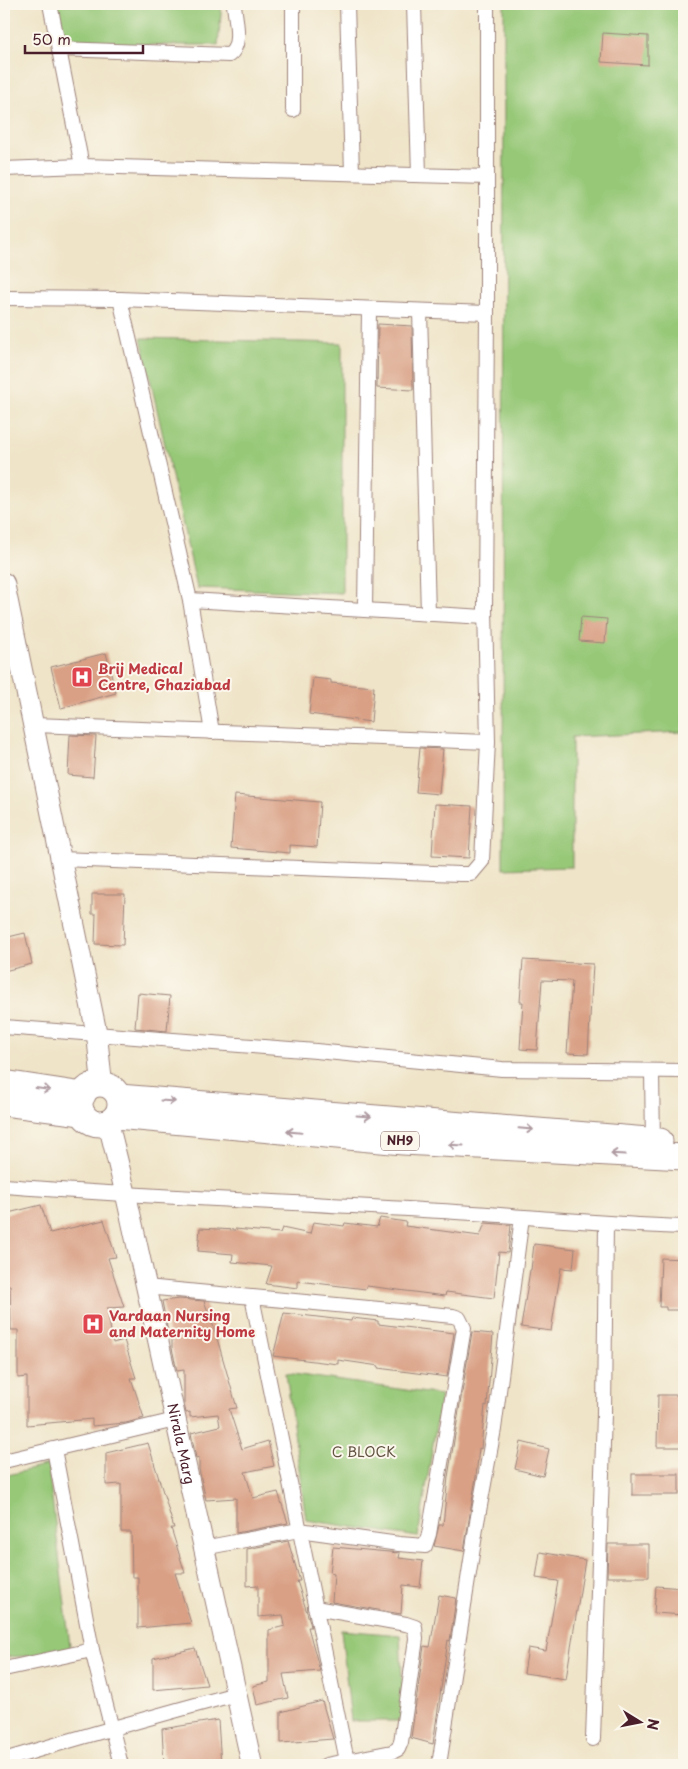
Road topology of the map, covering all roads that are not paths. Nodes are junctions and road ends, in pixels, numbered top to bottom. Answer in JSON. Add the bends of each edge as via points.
{"nodes":[{"id":1,"x":50,"y":4,"type":"edge"},
{"id":2,"x":234,"y":4,"type":"edge"},
{"id":3,"x":293,"y":4,"type":"edge"},
{"id":4,"x":348,"y":4,"type":"edge"},
{"id":5,"x":414,"y":4,"type":"edge"},
{"id":6,"x":487,"y":4,"type":"edge"},
{"id":7,"x":59,"y":49,"type":"junction"},
{"id":8,"x":294,"y":110,"type":"dead end"},
{"id":9,"x":82,"y":166,"type":"junction"},
{"id":10,"x":4,"y":169,"type":"edge"},
{"id":11,"x":352,"y":173,"type":"junction"},
{"id":12,"x":418,"y":175,"type":"junction"},
{"id":13,"x":487,"y":177,"type":"junction"},
{"id":14,"x":4,"y":298,"type":"edge"},
{"id":15,"x":120,"y":299,"type":"junction"},
{"id":16,"x":369,"y":310,"type":"junction"},
{"id":17,"x":420,"y":311,"type":"junction"},
{"id":18,"x":487,"y":313,"type":"junction"},
{"id":19,"x":4,"y":583,"type":"edge"},
{"id":20,"x":190,"y":600,"type":"junction"},
{"id":21,"x":365,"y":610,"type":"junction"},
{"id":22,"x":428,"y":614,"type":"junction"},
{"id":23,"x":485,"y":617,"type":"junction"},
{"id":24,"x":34,"y":725,"type":"junction"},
{"id":25,"x":212,"y":732,"type":"junction"},
{"id":26,"x":488,"y":742,"type":"junction"},
{"id":27,"x":60,"y":859,"type":"junction"},
{"id":28,"x":4,"y":1027,"type":"edge"},
{"id":29,"x":96,"y":1035,"type":"junction"},
{"id":30,"x":652,"y":1071,"type":"junction"},
{"id":31,"x":684,"y":1071,"type":"edge"},
{"id":32,"x":4,"y":1083,"type":"edge"},
{"id":33,"x":4,"y":1103,"type":"edge"},
{"id":34,"x":102,"y":1105,"type":"junction"},
{"id":35,"x":684,"y":1140,"type":"edge"},
{"id":36,"x":653,"y":1149,"type":"junction"},
{"id":37,"x":684,"y":1158,"type":"edge"},
{"id":38,"x":4,"y":1186,"type":"edge"},
{"id":39,"x":126,"y":1195,"type":"junction"},
{"id":40,"x":522,"y":1217,"type":"junction"},
{"id":41,"x":606,"y":1224,"type":"junction"},
{"id":42,"x":684,"y":1227,"type":"edge"},
{"id":43,"x":146,"y":1286,"type":"junction"},
{"id":44,"x":252,"y":1297,"type":"junction"},
{"id":45,"x":175,"y":1420,"type":"junction"},
{"id":46,"x":54,"y":1449,"type":"junction"},
{"id":47,"x":4,"y":1461,"type":"edge"},
{"id":48,"x":299,"y":1530,"type":"junction"},
{"id":49,"x":203,"y":1548,"type":"junction"},
{"id":50,"x":315,"y":1608,"type":"junction"},
{"id":51,"x":92,"y":1650,"type":"junction"},
{"id":52,"x":4,"y":1669,"type":"edge"},
{"id":53,"x":236,"y":1694,"type":"junction"},
{"id":54,"x":112,"y":1729,"type":"junction"},
{"id":55,"x":593,"y":1739,"type":"dead end"},
{"id":56,"x":9,"y":1761,"type":"edge"},
{"id":57,"x":347,"y":1761,"type":"junction"},
{"id":58,"x":121,"y":1765,"type":"edge"},
{"id":59,"x":252,"y":1765,"type":"edge"},
{"id":60,"x":326,"y":1765,"type":"edge"},
{"id":61,"x":439,"y":1765,"type":"edge"}],
"edges":[{"from":1,"to":7,"type":"street"},
{"from":2,"to":7,"type":"street","via":[[237,45],[229,55]]},
{"from":3,"to":8,"type":"street"},
{"from":4,"to":11,"type":"street"},
{"from":5,"to":12,"type":"street"},
{"from":6,"to":13,"type":"street"},
{"from":7,"to":9,"type":"street"},
{"from":9,"to":10,"type":"street"},
{"from":9,"to":11,"type":"street"},
{"from":11,"to":12,"type":"street"},
{"from":12,"to":13,"type":"street"},
{"from":13,"to":18,"type":"street"},
{"from":14,"to":15,"type":"street"},
{"from":15,"to":16,"type":"street"},
{"from":15,"to":20,"type":"street"},
{"from":16,"to":17,"type":"street"},
{"from":16,"to":21,"type":"street"},
{"from":17,"to":18,"type":"street"},
{"from":17,"to":22,"type":"street"},
{"from":18,"to":23,"type":"street"},
{"from":19,"to":24,"type":"street","name":"Nirala Marg"},
{"from":20,"to":21,"type":"street"},
{"from":20,"to":25,"type":"street"},
{"from":21,"to":22,"type":"street"},
{"from":22,"to":23,"type":"street"},
{"from":23,"to":26,"type":"street"},
{"from":24,"to":25,"type":"street"},
{"from":24,"to":27,"type":"street","name":"Nirala Marg"},
{"from":25,"to":26,"type":"street"},
{"from":26,"to":27,"type":"street","via":[[483,855],[471,874]]},
{"from":27,"to":29,"type":"street","name":"Nirala Marg"},
{"from":28,"to":29,"type":"street"},
{"from":29,"to":30,"type":"street","via":[[316,1051],[502,1070]]},
{"from":29,"to":34,"type":"street","name":"Nirala Marg"},
{"from":30,"to":31,"type":"street"},
{"from":30,"to":36,"type":"street"},
{"from":32,"to":34,"type":"highway","number":"NH9","one_way":true},
{"from":33,"to":34,"type":"highway","number":"NH9"},
{"from":34,"to":36,"type":"highway","number":"NH9","via":[[403,1142]]},
{"from":34,"to":39,"type":"street","name":"Nirala Marg"},
{"from":35,"to":36,"type":"highway","number":"NH9"},
{"from":36,"to":37,"type":"highway","number":"NH9"},
{"from":38,"to":39,"type":"street"},
{"from":39,"to":40,"type":"street"},
{"from":39,"to":43,"type":"street","name":"Nirala Marg"},
{"from":40,"to":41,"type":"street"},
{"from":40,"to":61,"type":"street","via":[[494,1429]]},
{"from":41,"to":42,"type":"street"},
{"from":41,"to":55,"type":"street","via":[[604,1414]]},
{"from":43,"to":44,"type":"street"},
{"from":43,"to":45,"type":"street","name":"Nirala Marg"},
{"from":44,"to":48,"type":"street"},
{"from":44,"to":48,"type":"street","via":[[453,1316],[459,1318],[464,1328],[425,1546]]},
{"from":45,"to":46,"type":"street"},
{"from":45,"to":49,"type":"street","name":"Nirala Marg"},
{"from":46,"to":47,"type":"street"},
{"from":46,"to":51,"type":"street"},
{"from":48,"to":49,"type":"street"},
{"from":48,"to":50,"type":"street"},
{"from":49,"to":53,"type":"street","name":"Nirala Marg"},
{"from":50,"to":57,"type":"street"},
{"from":50,"to":57,"type":"street","via":[[415,1628],[416,1639],[398,1749]]},
{"from":51,"to":52,"type":"street"},
{"from":51,"to":54,"type":"street"},
{"from":53,"to":54,"type":"street"},
{"from":53,"to":59,"type":"street","name":"Nirala Marg"},
{"from":54,"to":56,"type":"street"},
{"from":54,"to":58,"type":"street"},
{"from":57,"to":60,"type":"street"}]}
